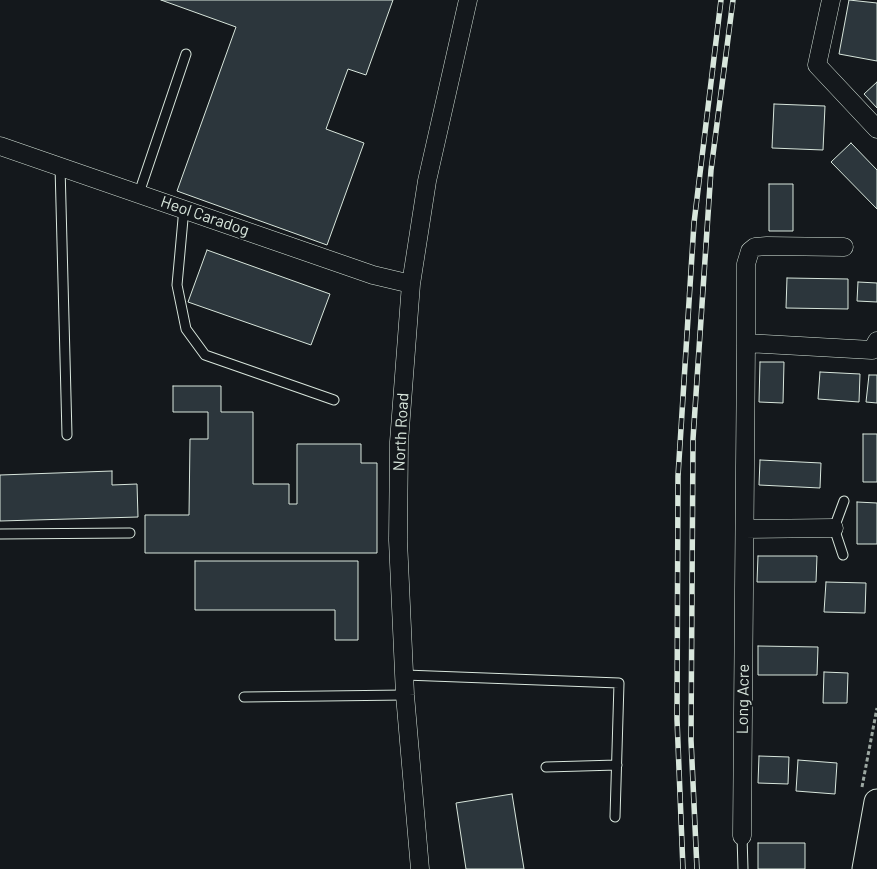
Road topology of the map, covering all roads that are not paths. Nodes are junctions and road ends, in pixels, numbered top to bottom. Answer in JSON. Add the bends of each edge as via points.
{"nodes":[{"id":1,"x":468,"y":0,"type":"edge"},
{"id":2,"x":831,"y":0,"type":"edge"},
{"id":3,"x":186,"y":54,"type":"dead end"},
{"id":4,"x":877,"y":129,"type":"edge"},
{"id":5,"x":0,"y":146,"type":"edge"},
{"id":6,"x":60,"y":166,"type":"junction"},
{"id":7,"x":139,"y":193,"type":"junction"},
{"id":8,"x":184,"y":208,"type":"junction"},
{"id":9,"x":844,"y":247,"type":"dead end"},
{"id":10,"x":412,"y":284,"type":"junction"},
{"id":11,"x":746,"y":343,"type":"junction"},
{"id":12,"x":875,"y":348,"type":"edge"},
{"id":13,"x":334,"y":400,"type":"dead end"},
{"id":14,"x":67,"y":435,"type":"dead end"},
{"id":15,"x":844,"y":501,"type":"dead end"},
{"id":16,"x":834,"y":528,"type":"junction"},
{"id":17,"x":744,"y":529,"type":"junction"},
{"id":18,"x":130,"y":533,"type":"dead end"},
{"id":19,"x":0,"y":534,"type":"edge"},
{"id":20,"x":842,"y":555,"type":"dead end"},
{"id":21,"x":405,"y":675,"type":"junction"},
{"id":22,"x":405,"y":695,"type":"junction"},
{"id":23,"x":244,"y":697,"type":"dead end"},
{"id":24,"x":617,"y":765,"type":"junction"},
{"id":25,"x":546,"y":767,"type":"dead end"},
{"id":26,"x":877,"y":802,"type":"edge"},
{"id":27,"x":615,"y":817,"type":"dead end"},
{"id":28,"x":742,"y":836,"type":"joint"},
{"id":29,"x":420,"y":869,"type":"edge"},
{"id":30,"x":743,"y":869,"type":"edge"},
{"id":31,"x":865,"y":869,"type":"edge"}],
"edges":[{"from":1,"to":10,"type":"street","name":"North Road","via":[[427,181]]},
{"from":2,"to":4,"type":"street","via":[[817,65]]},
{"from":3,"to":7,"type":"lane"},
{"from":5,"to":6,"type":"street","name":"Heol Caradog"},
{"from":6,"to":7,"type":"street","name":"Heol Caradog"},
{"from":6,"to":14,"type":"lane"},
{"from":7,"to":8,"type":"street","name":"Heol Caradog"},
{"from":8,"to":10,"type":"street","name":"Heol Caradog","via":[[373,275]]},
{"from":8,"to":13,"type":"lane","via":[[177,285],[186,329],[206,355]]},
{"from":9,"to":11,"type":"street","name":"Long Acre","via":[[766,246],[750,251],[746,264]]},
{"from":10,"to":21,"type":"street","name":"North Road","via":[[399,442],[398,540]]},
{"from":11,"to":12,"type":"street"},
{"from":11,"to":17,"type":"street","name":"Long Acre"},
{"from":15,"to":16,"type":"lane"},
{"from":16,"to":17,"type":"street"},
{"from":16,"to":20,"type":"lane"},
{"from":17,"to":28,"type":"street","name":"Long Acre"},
{"from":18,"to":19,"type":"lane"},
{"from":21,"to":22,"type":"street","name":"North Road"},
{"from":21,"to":24,"type":"lane","via":[[619,683]]},
{"from":22,"to":23,"type":"lane"},
{"from":22,"to":29,"type":"street","name":"North Road"},
{"from":24,"to":25,"type":"lane"},
{"from":24,"to":27,"type":"lane"},
{"from":26,"to":31,"type":"main road"},
{"from":28,"to":30,"type":"lane","name":"Long Acre"}]}
